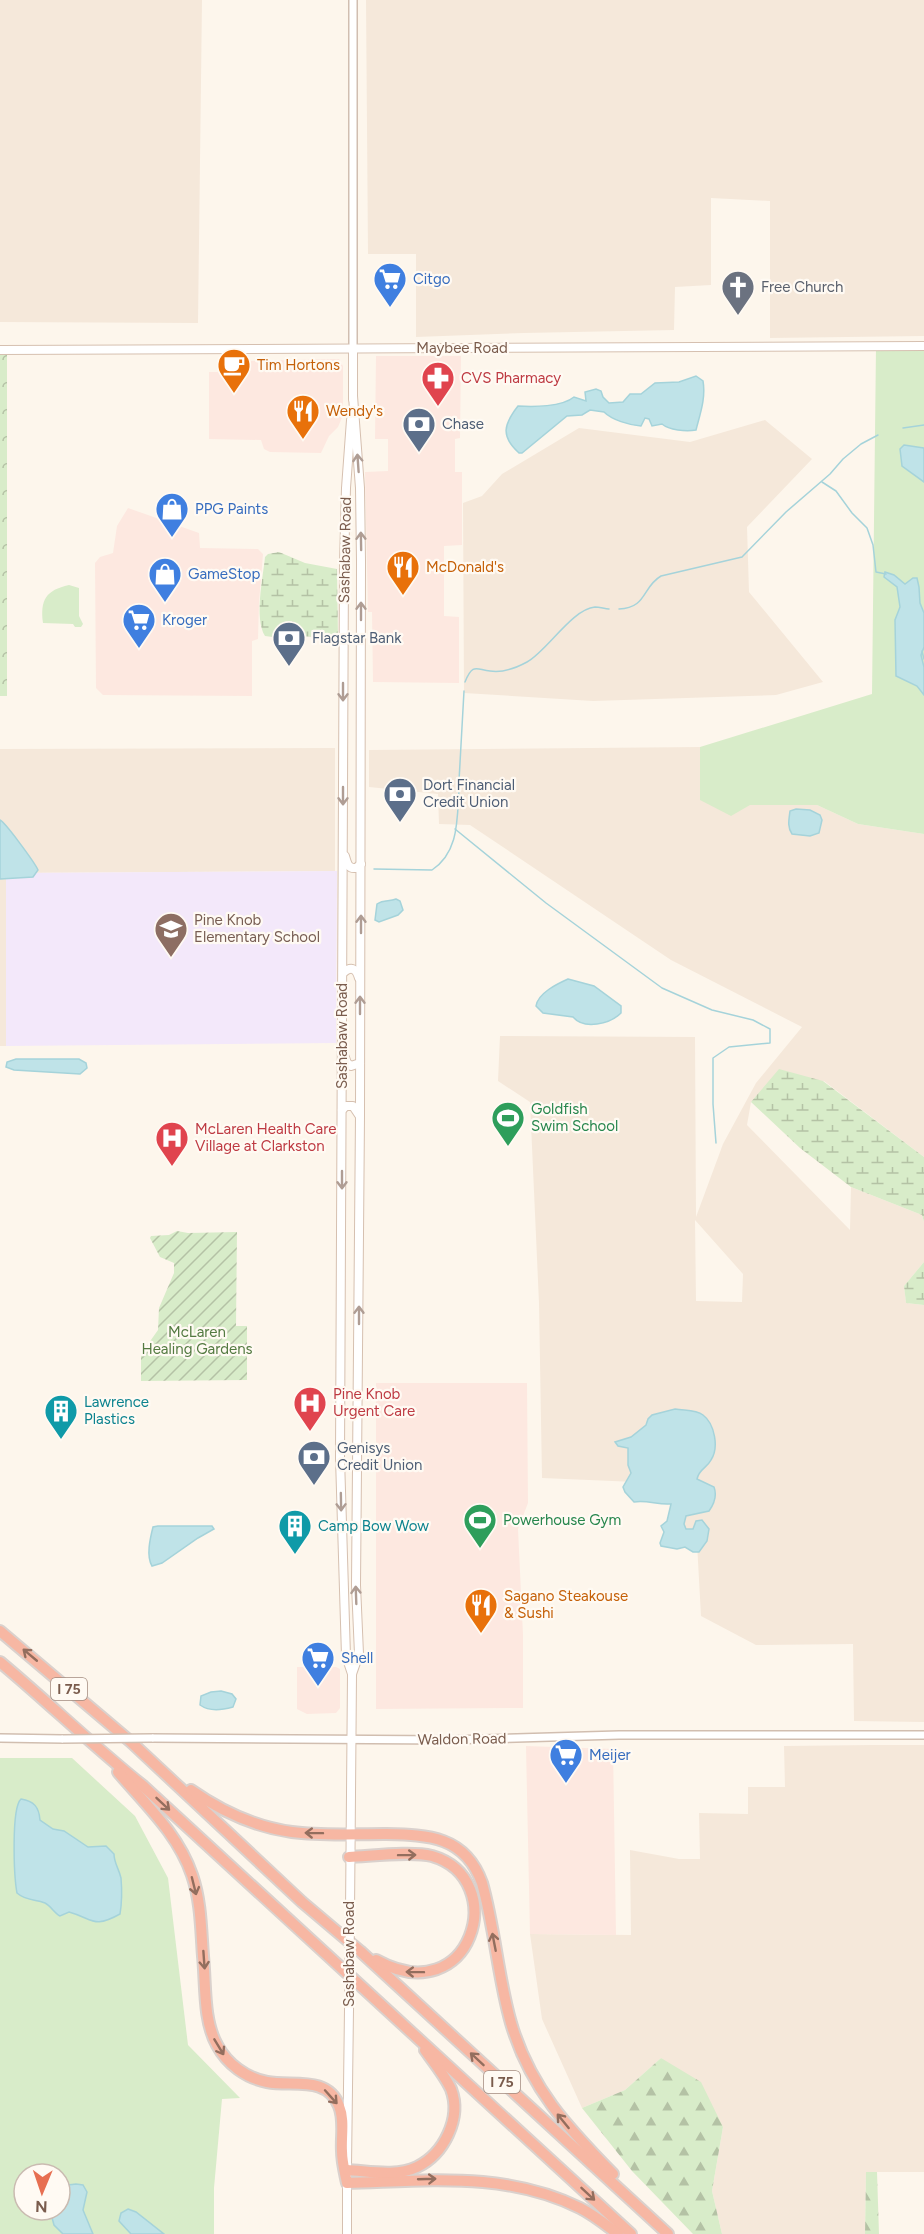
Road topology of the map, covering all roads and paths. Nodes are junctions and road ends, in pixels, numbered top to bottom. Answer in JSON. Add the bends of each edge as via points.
{"nodes":[{"id":1,"x":353,"y":0,"type":"edge"},
{"id":2,"x":924,"y":346,"type":"edge"},
{"id":3,"x":353,"y":348,"type":"junction"},
{"id":4,"x":0,"y":350,"type":"edge"},
{"id":5,"x":353,"y":396,"type":"junction"},
{"id":6,"x":345,"y":513,"type":"junction"},
{"id":7,"x":361,"y":521,"type":"junction"},
{"id":8,"x":344,"y":651,"type":"junction"},
{"id":9,"x":361,"y":657,"type":"junction"},
{"id":10,"x":343,"y":734,"type":"junction"},
{"id":11,"x":361,"y":737,"type":"junction"},
{"id":12,"x":343,"y":849,"type":"junction"},
{"id":13,"x":361,"y":864,"type":"junction"},
{"id":14,"x":343,"y":973,"type":"junction"},
{"id":15,"x":361,"y":982,"type":"junction"},
{"id":16,"x":342,"y":1048,"type":"junction"},
{"id":17,"x":360,"y":1063,"type":"junction"},
{"id":18,"x":342,"y":1110,"type":"junction"},
{"id":19,"x":360,"y":1116,"type":"junction"},
{"id":20,"x":341,"y":1324,"type":"junction"},
{"id":21,"x":359,"y":1334,"type":"junction"},
{"id":22,"x":341,"y":1385,"type":"junction"},
{"id":23,"x":358,"y":1395,"type":"junction"},
{"id":24,"x":342,"y":1530,"type":"junction"},
{"id":25,"x":357,"y":1533,"type":"junction"},
{"id":26,"x":357,"y":1626,"type":"junction"},
{"id":27,"x":345,"y":1627,"type":"junction"},
{"id":28,"x":0,"y":1631,"type":"edge"},
{"id":29,"x":0,"y":1662,"type":"edge"},
{"id":30,"x":352,"y":1674,"type":"junction"},
{"id":31,"x":924,"y":1735,"type":"edge"},
{"id":32,"x":0,"y":1738,"type":"edge"},
{"id":33,"x":352,"y":1739,"type":"junction"},
{"id":34,"x":138,"y":1748,"type":"junction"},
{"id":35,"x":102,"y":1753,"type":"junction"},
{"id":36,"x":349,"y":1834,"type":"junction"},
{"id":37,"x":349,"y":1857,"type":"junction"},
{"id":38,"x":360,"y":1952,"type":"junction"},
{"id":39,"x":406,"y":2027,"type":"junction"},
{"id":40,"x":347,"y":2170,"type":"junction"},
{"id":41,"x":347,"y":2183,"type":"junction"},
{"id":42,"x":645,"y":2211,"type":"junction"},
{"id":43,"x":347,"y":2234,"type":"edge"},
{"id":44,"x":618,"y":2234,"type":"edge"},
{"id":45,"x":631,"y":2234,"type":"edge"},
{"id":46,"x":668,"y":2234,"type":"edge"}],
"edges":[{"from":1,"to":3,"type":"street","name":"Sashabaw Road"},
{"from":2,"to":3,"type":"main road","name":"Maybee Road"},
{"from":3,"to":4,"type":"main road","name":"Maybee Road"},
{"from":3,"to":5,"type":"main road","name":"Sashabaw Road"},
{"from":5,"to":6,"type":"main road","name":"Sashabaw Road"},
{"from":7,"to":5,"type":"main road","name":"Sashabaw Road","one_way":true},
{"from":6,"to":7,"type":"main road","via":[[354,509]]},
{"from":6,"to":8,"type":"main road","name":"Sashabaw Road"},
{"from":9,"to":7,"type":"main road","name":"Sashabaw Road","one_way":true},
{"from":8,"to":9,"type":"main road","via":[[351,660]]},
{"from":8,"to":10,"type":"main road","name":"Sashabaw Road","one_way":true},
{"from":9,"to":11,"type":"main road","name":"Sashabaw Road"},
{"from":10,"to":11,"type":"main road","via":[[347,726],[353,725]]},
{"from":10,"to":12,"type":"main road","name":"Sashabaw Road","one_way":true},
{"from":11,"to":13,"type":"main road","name":"Sashabaw Road"},
{"from":12,"to":13,"type":"main road","via":[[349,867]]},
{"from":12,"to":14,"type":"main road","name":"Sashabaw Road"},
{"from":15,"to":13,"type":"main road","name":"Sashabaw Road","one_way":true},
{"from":14,"to":15,"type":"main road","via":[[355,969]]},
{"from":14,"to":16,"type":"main road","name":"Sashabaw Road"},
{"from":17,"to":15,"type":"main road","name":"Sashabaw Road","one_way":true},
{"from":16,"to":17,"type":"main road","via":[[349,1065]]},
{"from":16,"to":18,"type":"main road","name":"Sashabaw Road"},
{"from":17,"to":19,"type":"main road","name":"Sashabaw Road"},
{"from":18,"to":19,"type":"main road","via":[[353,1106]]},
{"from":18,"to":20,"type":"main road","name":"Sashabaw Road","one_way":true},
{"from":21,"to":19,"type":"main road","name":"Sashabaw Road","one_way":true},
{"from":20,"to":21,"type":"main road","via":[[348,1336]]},
{"from":20,"to":22,"type":"main road","name":"Sashabaw Road"},
{"from":21,"to":23,"type":"main road","name":"Sashabaw Road"},
{"from":22,"to":23,"type":"main road","via":[[352,1386]]},
{"from":22,"to":24,"type":"main road","name":"Sashabaw Road","one_way":true},
{"from":23,"to":25,"type":"main road","name":"Sashabaw Road"},
{"from":24,"to":25,"type":"main road","via":[[351,1536]]},
{"from":24,"to":27,"type":"main road","name":"Sashabaw Road"},
{"from":26,"to":25,"type":"main road","name":"Sashabaw Road","one_way":true},
{"from":26,"to":27,"type":"main road"},
{"from":26,"to":30,"type":"main road","name":"Sashabaw Road","via":[[359,1654]]},
{"from":27,"to":30,"type":"main road","name":"Sashabaw Road","via":[[346,1656]]},
{"from":34,"to":28,"type":"highway","number":"I 75","one_way":true},
{"from":29,"to":35,"type":"highway","number":"I 75"},
{"from":30,"to":33,"type":"main road","name":"Sashabaw Road"},
{"from":31,"to":33,"type":"street","name":"Waldon Road"},
{"from":32,"to":33,"type":"street","name":"Waldon Road","bridge":true},
{"from":33,"to":36,"type":"main road","name":"Sashabaw Road"},
{"from":36,"to":34,"type":"highway","one_way":true,"via":[[284,1830],[227,1812]]},
{"from":34,"to":38,"type":"highway","number":"I 75"},
{"from":35,"to":39,"type":"highway","number":"I 75","one_way":true,"via":[[142,1785]]},
{"from":35,"to":41,"type":"highway","one_way":true,"via":[[170,1832],[186,1860],[201,1923],[208,2017],[217,2046],[233,2066],[255,2079],[314,2085],[331,2094],[342,2115]]},
{"from":36,"to":37,"type":"main road","name":"Sashabaw Road"},
{"from":42,"to":36,"type":"highway","one_way":true,"via":[[566,2125],[529,2069],[507,2007],[482,1883],[470,1860],[448,1843],[428,1836]]},
{"from":37,"to":38,"type":"highway","one_way":true,"via":[[419,1855],[439,1859],[462,1877],[474,1902],[475,1919],[466,1945],[453,1960],[435,1970],[399,1971]]},
{"from":37,"to":40,"type":"main road","name":"Sashabaw Road","bridge":true},
{"from":42,"to":38,"type":"highway","number":"I 75","one_way":true},
{"from":39,"to":40,"type":"highway","via":[[451,2088],[454,2107],[448,2136],[416,2168],[393,2173]]},
{"from":39,"to":45,"type":"highway","number":"I 75","one_way":true},
{"from":40,"to":41,"type":"main road","name":"Sashabaw Road"},
{"from":41,"to":43,"type":"main road","name":"Sashabaw Road"},
{"from":41,"to":44,"type":"highway","one_way":true,"via":[[469,2180],[519,2187],[580,2208]]},
{"from":42,"to":46,"type":"highway","number":"I 75"}]}
